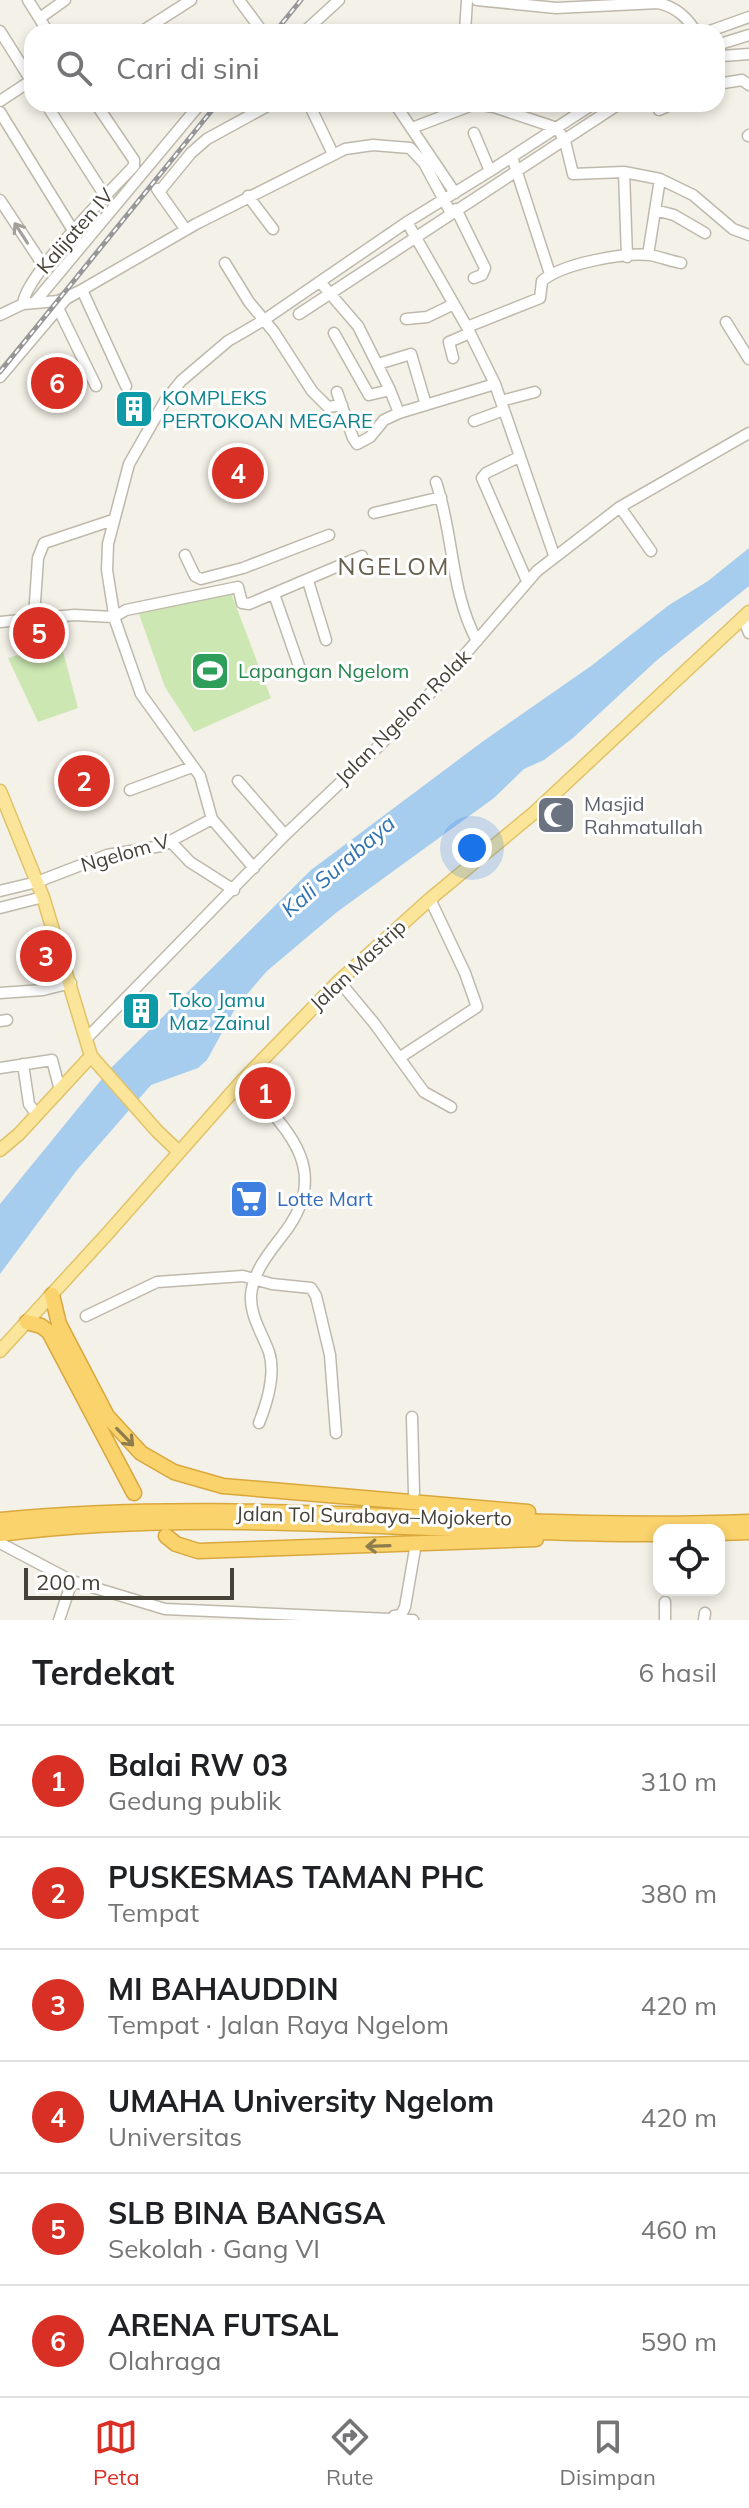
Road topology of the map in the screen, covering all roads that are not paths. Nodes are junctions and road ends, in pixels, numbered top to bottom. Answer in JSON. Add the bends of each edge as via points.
{"nodes":[{"id":1,"x":28,"y":0,"type":"edge"},
{"id":2,"x":35,"y":0,"type":"edge"},
{"id":3,"x":65,"y":0,"type":"edge"},
{"id":4,"x":191,"y":0,"type":"edge"},
{"id":5,"x":239,"y":0,"type":"edge"},
{"id":6,"x":339,"y":0,"type":"edge"},
{"id":7,"x":467,"y":0,"type":"edge"},
{"id":8,"x":484,"y":1,"type":"edge"},
{"id":9,"x":44,"y":15,"type":"junction"},
{"id":10,"x":749,"y":17,"type":"edge"},
{"id":11,"x":43,"y":24,"type":"edge"},
{"id":12,"x":50,"y":24,"type":"edge"},
{"id":13,"x":154,"y":24,"type":"edge"},
{"id":14,"x":257,"y":24,"type":"edge"},
{"id":15,"x":313,"y":24,"type":"edge"},
{"id":16,"x":466,"y":24,"type":"edge"},
{"id":17,"x":691,"y":24,"type":"edge"},
{"id":18,"x":725,"y":26,"type":"edge"},
{"id":19,"x":0,"y":31,"type":"edge"},
{"id":20,"x":749,"y":35,"type":"edge"},
{"id":21,"x":725,"y":42,"type":"edge"},
{"id":22,"x":749,"y":54,"type":"edge"},
{"id":23,"x":725,"y":56,"type":"edge"},
{"id":24,"x":24,"y":68,"type":"edge"},
{"id":25,"x":725,"y":83,"type":"edge"},
{"id":26,"x":749,"y":85,"type":"edge"},
{"id":27,"x":24,"y":86,"type":"edge"},
{"id":28,"x":0,"y":101,"type":"edge"},
{"id":29,"x":0,"y":112,"type":"edge"},
{"id":30,"x":51,"y":112,"type":"edge"},
{"id":31,"x":101,"y":112,"type":"edge"},
{"id":32,"x":107,"y":112,"type":"edge"},
{"id":33,"x":193,"y":112,"type":"edge"},
{"id":34,"x":256,"y":112,"type":"edge"},
{"id":35,"x":314,"y":112,"type":"edge"},
{"id":36,"x":401,"y":112,"type":"edge"},
{"id":37,"x":454,"y":112,"type":"edge"},
{"id":38,"x":506,"y":112,"type":"edge"},
{"id":39,"x":585,"y":112,"type":"edge"},
{"id":40,"x":604,"y":112,"type":"edge"},
{"id":41,"x":412,"y":128,"type":"junction"},
{"id":42,"x":474,"y":133,"type":"dead end"},
{"id":43,"x":561,"y":135,"type":"junction"},
{"id":44,"x":416,"y":143,"type":"junction"},
{"id":45,"x":339,"y":152,"type":"junction"},
{"id":46,"x":425,"y":157,"type":"junction"},
{"id":47,"x":515,"y":165,"type":"junction"},
{"id":48,"x":490,"y":171,"type":"junction"},
{"id":49,"x":624,"y":172,"type":"junction"},
{"id":50,"x":137,"y":174,"type":"junction"},
{"id":51,"x":660,"y":179,"type":"junction"},
{"id":52,"x":455,"y":193,"type":"junction"},
{"id":53,"x":105,"y":196,"type":"junction"},
{"id":54,"x":248,"y":196,"type":"junction"},
{"id":55,"x":0,"y":200,"type":"edge"},
{"id":56,"x":449,"y":207,"type":"junction"},
{"id":57,"x":655,"y":210,"type":"junction"},
{"id":58,"x":410,"y":228,"type":"junction"},
{"id":59,"x":273,"y":229,"type":"dead end"},
{"id":60,"x":186,"y":230,"type":"junction"},
{"id":61,"x":74,"y":232,"type":"junction"},
{"id":62,"x":705,"y":233,"type":"dead end"},
{"id":63,"x":749,"y":235,"type":"edge"},
{"id":64,"x":648,"y":255,"type":"junction"},
{"id":65,"x":627,"y":257,"type":"junction"},
{"id":66,"x":225,"y":263,"type":"dead end"},
{"id":67,"x":681,"y":263,"type":"dead end"},
{"id":68,"x":43,"y":265,"type":"junction"},
{"id":69,"x":550,"y":274,"type":"junction"},
{"id":70,"x":474,"y":278,"type":"dead end"},
{"id":71,"x":326,"y":289,"type":"junction"},
{"id":72,"x":82,"y":290,"type":"junction"},
{"id":73,"x":29,"y":303,"type":"junction"},
{"id":74,"x":454,"y":304,"type":"junction"},
{"id":75,"x":58,"y":308,"type":"junction"},
{"id":76,"x":299,"y":314,"type":"dead end"},
{"id":77,"x":0,"y":315,"type":"edge"},
{"id":78,"x":406,"y":319,"type":"dead end"},
{"id":79,"x":726,"y":322,"type":"dead end"},
{"id":80,"x":268,"y":324,"type":"junction"},
{"id":81,"x":469,"y":330,"type":"junction"},
{"id":82,"x":334,"y":333,"type":"dead end"},
{"id":83,"x":453,"y":358,"type":"dead end"},
{"id":84,"x":749,"y":359,"type":"edge"},
{"id":85,"x":378,"y":364,"type":"junction"},
{"id":86,"x":0,"y":377,"type":"edge"},
{"id":87,"x":495,"y":384,"type":"junction"},
{"id":88,"x":96,"y":386,"type":"dead end"},
{"id":89,"x":126,"y":386,"type":"dead end"},
{"id":90,"x":390,"y":390,"type":"junction"},
{"id":91,"x":337,"y":392,"type":"dead end"},
{"id":92,"x":535,"y":392,"type":"dead end"},
{"id":93,"x":342,"y":405,"type":"junction"},
{"id":94,"x":426,"y":405,"type":"junction"},
{"id":95,"x":502,"y":406,"type":"junction"},
{"id":96,"x":399,"y":413,"type":"junction"},
{"id":97,"x":474,"y":421,"type":"dead end"},
{"id":98,"x":749,"y":433,"type":"edge"},
{"id":99,"x":519,"y":457,"type":"junction"},
{"id":100,"x":436,"y":482,"type":"dead end"},
{"id":101,"x":441,"y":497,"type":"junction"},
{"id":102,"x":620,"y":507,"type":"junction"},
{"id":103,"x":374,"y":513,"type":"dead end"},
{"id":104,"x":113,"y":520,"type":"junction"},
{"id":105,"x":329,"y":535,"type":"dead end"},
{"id":106,"x":651,"y":551,"type":"dead end"},
{"id":107,"x":185,"y":555,"type":"dead end"},
{"id":108,"x":554,"y":555,"type":"junction"},
{"id":109,"x":362,"y":556,"type":"dead end"},
{"id":110,"x":243,"y":568,"type":"junction"},
{"id":111,"x":308,"y":581,"type":"junction"},
{"id":112,"x":527,"y":581,"type":"junction"},
{"id":113,"x":238,"y":587,"type":"junction"},
{"id":114,"x":274,"y":594,"type":"junction"},
{"id":115,"x":118,"y":614,"type":"junction"},
{"id":116,"x":746,"y":615,"type":"edge"},
{"id":117,"x":34,"y":617,"type":"junction"},
{"id":118,"x":0,"y":622,"type":"edge"},
{"id":119,"x":749,"y":633,"type":"edge"},
{"id":120,"x":326,"y":640,"type":"dead end"},
{"id":121,"x":477,"y":641,"type":"junction"},
{"id":122,"x":300,"y":669,"type":"dead end"},
{"id":123,"x":192,"y":767,"type":"junction"},
{"id":124,"x":238,"y":781,"type":"dead end"},
{"id":125,"x":130,"y":790,"type":"dead end"},
{"id":126,"x":0,"y":791,"type":"edge"},
{"id":127,"x":212,"y":819,"type":"junction"},
{"id":128,"x":285,"y":835,"type":"junction"},
{"id":129,"x":171,"y":842,"type":"junction"},
{"id":130,"x":256,"y":865,"type":"junction"},
{"id":131,"x":37,"y":882,"type":"junction"},
{"id":132,"x":234,"y":890,"type":"junction"},
{"id":133,"x":0,"y":891,"type":"edge"},
{"id":134,"x":43,"y":897,"type":"junction"},
{"id":135,"x":430,"y":899,"type":"junction"},
{"id":136,"x":0,"y":908,"type":"edge"},
{"id":137,"x":339,"y":981,"type":"junction"},
{"id":138,"x":71,"y":983,"type":"junction"},
{"id":139,"x":0,"y":993,"type":"edge"},
{"id":140,"x":86,"y":1039,"type":"junction"},
{"id":141,"x":399,"y":1058,"type":"junction"},
{"id":142,"x":95,"y":1060,"type":"junction"},
{"id":143,"x":23,"y":1064,"type":"junction"},
{"id":144,"x":0,"y":1068,"type":"edge"},
{"id":145,"x":242,"y":1081,"type":"junction"},
{"id":146,"x":60,"y":1090,"type":"junction"},
{"id":147,"x":451,"y":1107,"type":"dead end"},
{"id":148,"x":37,"y":1115,"type":"junction"},
{"id":149,"x":0,"y":1150,"type":"edge"},
{"id":150,"x":178,"y":1151,"type":"junction"},
{"id":151,"x":254,"y":1280,"type":"junction"},
{"id":152,"x":52,"y":1295,"type":"junction"},
{"id":153,"x":86,"y":1316,"type":"dead end"},
{"id":154,"x":27,"y":1322,"type":"junction"},
{"id":155,"x":0,"y":1351,"type":"edge"},
{"id":156,"x":412,"y":1417,"type":"dead end"},
{"id":157,"x":259,"y":1423,"type":"dead end"},
{"id":158,"x":336,"y":1433,"type":"dead end"},
{"id":159,"x":134,"y":1493,"type":"dead end"},
{"id":160,"x":414,"y":1493,"type":"dead end"},
{"id":161,"x":0,"y":1520,"type":"edge"},
{"id":162,"x":54,"y":1521,"type":"junction"},
{"id":163,"x":601,"y":1522,"type":"junction"},
{"id":164,"x":749,"y":1522,"type":"edge"},
{"id":165,"x":749,"y":1532,"type":"edge"},
{"id":166,"x":624,"y":1533,"type":"junction"},
{"id":167,"x":725,"y":1533,"type":"edge"},
{"id":168,"x":0,"y":1534,"type":"edge"},
{"id":169,"x":653,"y":1534,"type":"edge"},
{"id":170,"x":166,"y":1536,"type":"dead end"},
{"id":171,"x":0,"y":1543,"type":"edge"},
{"id":172,"x":415,"y":1549,"type":"dead end"},
{"id":173,"x":72,"y":1581,"type":"junction"},
{"id":174,"x":665,"y":1602,"type":"dead end"},
{"id":175,"x":390,"y":1618,"type":"junction"},
{"id":176,"x":339,"y":1619,"type":"edge"},
{"id":177,"x":59,"y":1620,"type":"edge"},
{"id":178,"x":413,"y":1620,"type":"edge"},
{"id":179,"x":665,"y":1620,"type":"edge"}],
"edges":[{"from":1,"to":11,"type":"street"},
{"from":2,"to":9,"type":"street"},
{"from":3,"to":9,"type":"street"},
{"from":4,"to":13,"type":"street"},
{"from":5,"to":14,"type":"street"},
{"from":6,"to":15,"type":"street"},
{"from":7,"to":16,"type":"street"},
{"from":8,"to":17,"type":"street","via":[[556,8],[658,3],[675,9]]},
{"from":9,"to":12,"type":"street"},
{"from":10,"to":18,"type":"street"},
{"from":19,"to":24,"type":"street"},
{"from":20,"to":21,"type":"street"},
{"from":22,"to":23,"type":"street"},
{"from":25,"to":26,"type":"street","via":[[742,80]]},
{"from":27,"to":28,"type":"street"},
{"from":29,"to":61,"type":"street"},
{"from":30,"to":53,"type":"street"},
{"from":31,"to":50,"type":"street"},
{"from":32,"to":50,"type":"street"},
{"from":33,"to":50,"type":"street"},
{"from":34,"to":60,"type":"street","via":[[207,139],[158,190]]},
{"from":35,"to":45,"type":"street"},
{"from":36,"to":41,"type":"street"},
{"from":37,"to":41,"type":"street"},
{"from":38,"to":43,"type":"street"},
{"from":39,"to":43,"type":"street"},
{"from":40,"to":43,"type":"street"},
{"from":41,"to":44,"type":"street"},
{"from":42,"to":48,"type":"street"},
{"from":43,"to":47,"type":"street"},
{"from":43,"to":49,"type":"street","via":[[573,174]]},
{"from":44,"to":45,"type":"street"},
{"from":44,"to":46,"type":"street"},
{"from":45,"to":54,"type":"street"},
{"from":46,"to":52,"type":"street"},
{"from":46,"to":56,"type":"street"},
{"from":47,"to":48,"type":"street"},
{"from":47,"to":56,"type":"street"},
{"from":47,"to":69,"type":"street"},
{"from":48,"to":52,"type":"street"},
{"from":49,"to":51,"type":"street"},
{"from":49,"to":65,"type":"street"},
{"from":50,"to":53,"type":"street","name":"Kalijaten IV"},
{"from":50,"to":73,"type":"street"},
{"from":51,"to":57,"type":"street"},
{"from":51,"to":63,"type":"street","via":[[685,190]]},
{"from":52,"to":56,"type":"street"},
{"from":53,"to":61,"type":"street","name":"Kalijaten IV"},
{"from":54,"to":59,"type":"street"},
{"from":54,"to":60,"type":"street"},
{"from":68,"to":55,"type":"street","one_way":true},
{"from":56,"to":58,"type":"street"},
{"from":56,"to":70,"type":"street","via":[[485,268]]},
{"from":57,"to":62,"type":"street"},
{"from":57,"to":64,"type":"street"},
{"from":58,"to":71,"type":"street"},
{"from":58,"to":71,"type":"street"},
{"from":58,"to":74,"type":"street"},
{"from":60,"to":72,"type":"street"},
{"from":61,"to":68,"type":"street","name":"Kalijaten IV"},
{"from":64,"to":65,"type":"street"},
{"from":64,"to":67,"type":"street"},
{"from":65,"to":69,"type":"street","via":[[572,265]]},
{"from":66,"to":80,"type":"street"},
{"from":68,"to":73,"type":"street","name":"Kalijaten IV","via":[[26,290]]},
{"from":69,"to":81,"type":"street","via":[[542,281],[540,298]]},
{"from":71,"to":76,"type":"street"},
{"from":71,"to":80,"type":"street"},
{"from":71,"to":85,"type":"street","via":[[358,326]]},
{"from":72,"to":73,"type":"street","via":[[58,301]]},
{"from":72,"to":75,"type":"street"},
{"from":72,"to":89,"type":"street"},
{"from":73,"to":77,"type":"street"},
{"from":74,"to":78,"type":"street","via":[[427,317]]},
{"from":74,"to":81,"type":"street"},
{"from":75,"to":86,"type":"street"},
{"from":75,"to":88,"type":"street"},
{"from":79,"to":84,"type":"street"},
{"from":80,"to":93,"type":"street","via":[[318,398],[328,407]]},
{"from":80,"to":104,"type":"street","via":[[228,341],[165,401],[129,464]]},
{"from":81,"to":83,"type":"street","via":[[449,342]]},
{"from":81,"to":87,"type":"street"},
{"from":82,"to":90,"type":"street","via":[[369,395]]},
{"from":85,"to":90,"type":"street"},
{"from":85,"to":94,"type":"street","via":[[410,354]]},
{"from":87,"to":94,"type":"street"},
{"from":87,"to":95,"type":"street"},
{"from":90,"to":96,"type":"street"},
{"from":91,"to":93,"type":"street"},
{"from":92,"to":95,"type":"street"},
{"from":93,"to":96,"type":"street","via":[[357,444]]},
{"from":94,"to":96,"type":"street"},
{"from":95,"to":97,"type":"street"},
{"from":95,"to":99,"type":"street"},
{"from":98,"to":102,"type":"street","name":"Jalan Ngelom Rolak"},
{"from":99,"to":108,"type":"street"},
{"from":99,"to":112,"type":"street","via":[[482,478]]},
{"from":100,"to":101,"type":"street"},
{"from":101,"to":103,"type":"street"},
{"from":101,"to":121,"type":"street","via":[[463,614]]},
{"from":102,"to":106,"type":"street"},
{"from":102,"to":108,"type":"street","name":"Jalan Ngelom Rolak"},
{"from":104,"to":115,"type":"street","via":[[107,570]]},
{"from":104,"to":117,"type":"street","via":[[43,545]]},
{"from":105,"to":110,"type":"street"},
{"from":107,"to":110,"type":"street","via":[[198,578]]},
{"from":108,"to":112,"type":"street","name":"Jalan Ngelom Rolak"},
{"from":109,"to":111,"type":"street"},
{"from":110,"to":113,"type":"street"},
{"from":111,"to":114,"type":"street"},
{"from":111,"to":120,"type":"street"},
{"from":112,"to":121,"type":"street","name":"Jalan Ngelom Rolak"},
{"from":113,"to":114,"type":"street","via":[[245,605]]},
{"from":113,"to":115,"type":"street"},
{"from":114,"to":122,"type":"street"},
{"from":115,"to":117,"type":"street"},
{"from":115,"to":123,"type":"street","via":[[141,694]]},
{"from":116,"to":119,"type":"street"},
{"from":116,"to":135,"type":"main road","name":"Jalan Mastrip","via":[[535,812]]},
{"from":117,"to":118,"type":"street"},
{"from":121,"to":128,"type":"street","name":"Jalan Ngelom Rolak","via":[[380,745]]},
{"from":123,"to":125,"type":"street"},
{"from":123,"to":127,"type":"street","via":[[202,780]]},
{"from":124,"to":128,"type":"street"},
{"from":126,"to":131,"type":"main road"},
{"from":127,"to":129,"type":"street","name":"Ngelom V"},
{"from":127,"to":130,"type":"street"},
{"from":128,"to":130,"type":"street","name":"Jalan Ngelom Rolak"},
{"from":129,"to":131,"type":"street","name":"Ngelom V","via":[[107,855]]},
{"from":129,"to":132,"type":"street","via":[[190,862]]},
{"from":130,"to":132,"type":"street","name":"Jalan Ngelom Rolak"},
{"from":131,"to":133,"type":"street","name":"Ngelom V"},
{"from":131,"to":134,"type":"main road"},
{"from":132,"to":140,"type":"street","name":"Jalan Ngelom Rolak"},
{"from":134,"to":136,"type":"street"},
{"from":134,"to":138,"type":"main road"},
{"from":135,"to":137,"type":"main road","name":"Jalan Mastrip"},
{"from":135,"to":141,"type":"street","via":[[477,1007]]},
{"from":137,"to":141,"type":"street"},
{"from":137,"to":145,"type":"main road","name":"Jalan Mastrip"},
{"from":138,"to":139,"type":"street"},
{"from":138,"to":140,"type":"main road"},
{"from":140,"to":142,"type":"main road"},
{"from":141,"to":147,"type":"street","via":[[424,1092]]},
{"from":142,"to":146,"type":"main road"},
{"from":142,"to":150,"type":"main road"},
{"from":143,"to":144,"type":"street"},
{"from":143,"to":146,"type":"street","via":[[52,1060]]},
{"from":143,"to":148,"type":"street","via":[[29,1104]]},
{"from":145,"to":150,"type":"main road","name":"Jalan Mastrip"},
{"from":145,"to":151,"type":"street","via":[[290,1136],[306,1190],[297,1215]]},
{"from":146,"to":148,"type":"main road"},
{"from":148,"to":149,"type":"main road"},
{"from":150,"to":152,"type":"main road","name":"Jalan Mastrip"},
{"from":151,"to":153,"type":"street","via":[[243,1276],[157,1282]]},
{"from":151,"to":157,"type":"street","via":[[251,1306],[272,1374]]},
{"from":151,"to":158,"type":"street","via":[[314,1291],[330,1355]]},
{"from":152,"to":154,"type":"main road","name":"Jalan Mastrip"},
{"from":152,"to":163,"type":"highway","one_way":true,"via":[[59,1324],[107,1416],[141,1453],[174,1472],[223,1486]]},
{"from":154,"to":155,"type":"main road","name":"Jalan Mastrip"},
{"from":154,"to":159,"type":"highway","via":[[49,1332]]},
{"from":156,"to":160,"type":"street"},
{"from":161,"to":162,"type":"highway","name":"Jalan Tol Surabaya–Mojokerto"},
{"from":162,"to":163,"type":"highway","name":"Jalan Tol Surabaya–Mojokerto","via":[[161,1511]]},
{"from":162,"to":166,"type":"highway","name":"Jalan Tol Surabaya–Mojokerto"},
{"from":162,"to":168,"type":"highway","name":"Jalan Tol Surabaya–Mojokerto"},
{"from":163,"to":164,"type":"highway","name":"Jalan Tol Surabaya–Mojokerto"},
{"from":165,"to":167,"type":"highway"},
{"from":166,"to":169,"type":"highway","name":"Jalan Tol Surabaya–Mojokerto"},
{"from":166,"to":170,"type":"highway","one_way":true,"via":[[198,1551]]},
{"from":171,"to":173,"type":"street"},
{"from":172,"to":175,"type":"street","via":[[405,1607],[401,1615]]},
{"from":173,"to":176,"type":"street","via":[[165,1609]]},
{"from":173,"to":177,"type":"street"},
{"from":174,"to":179,"type":"street"},
{"from":175,"to":176,"type":"street"},
{"from":175,"to":178,"type":"street"}]}
